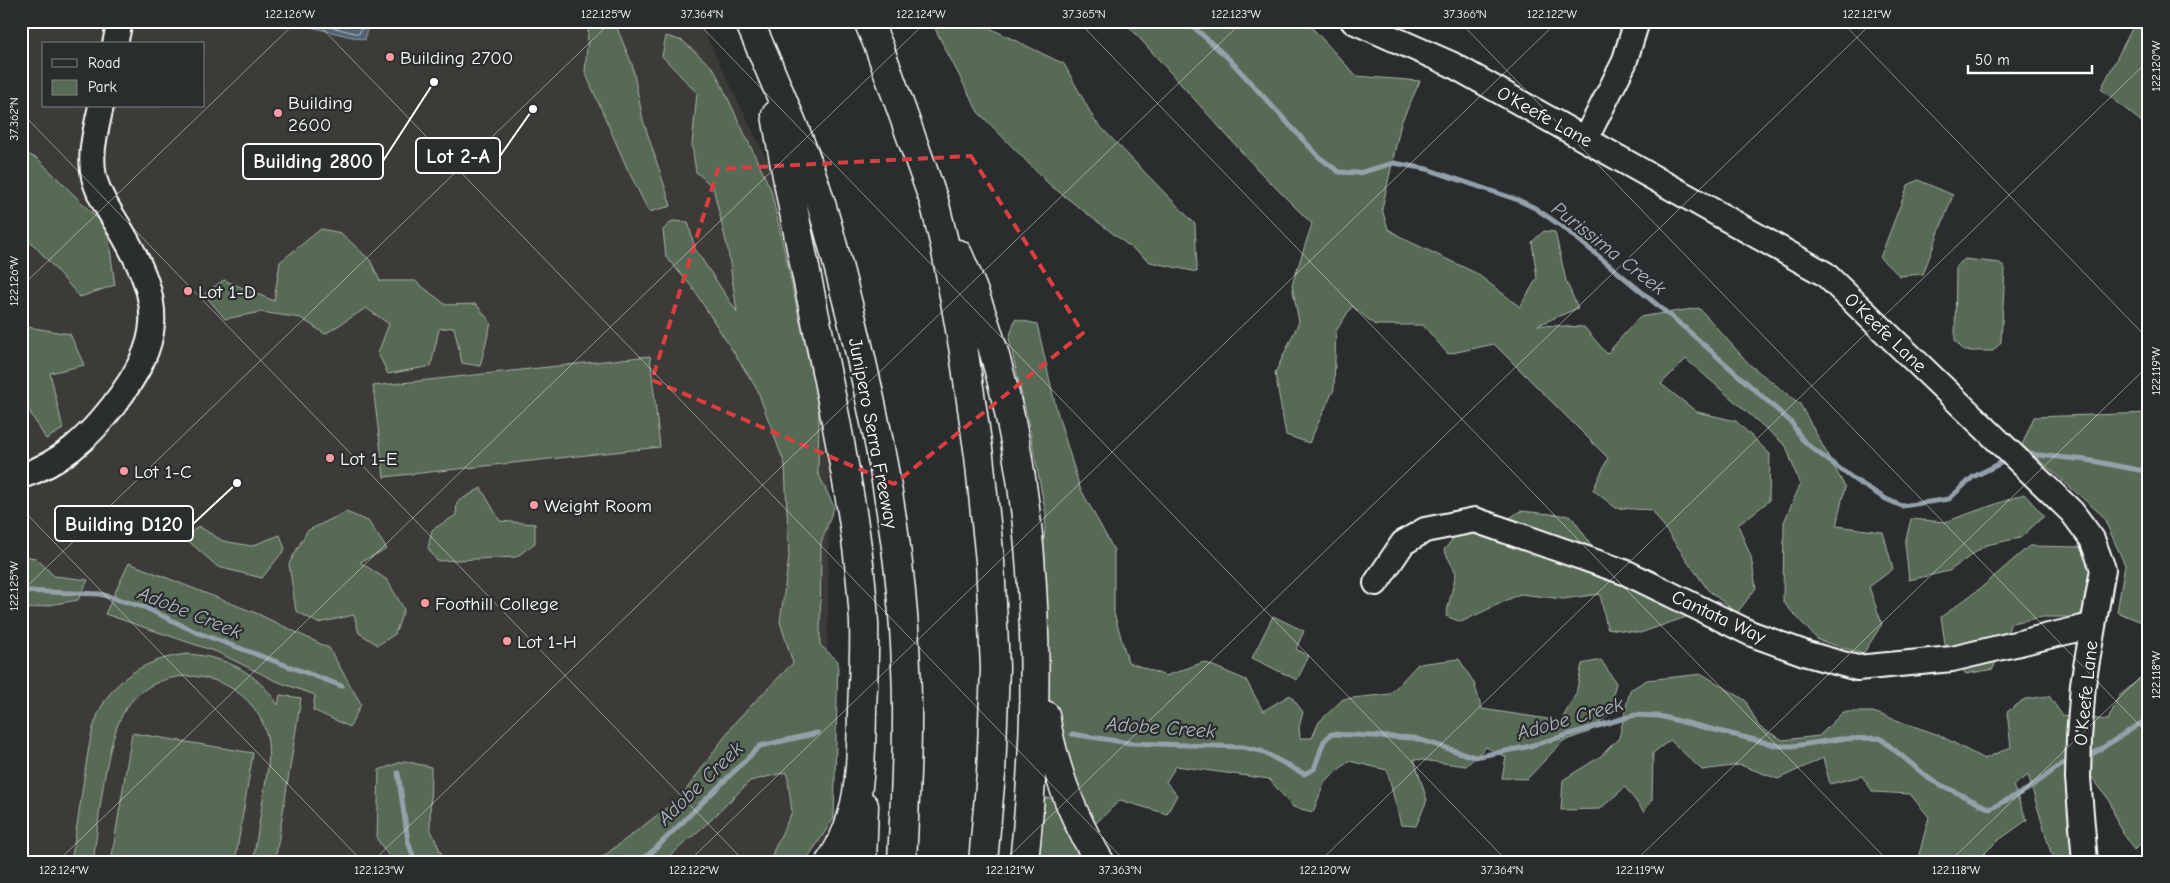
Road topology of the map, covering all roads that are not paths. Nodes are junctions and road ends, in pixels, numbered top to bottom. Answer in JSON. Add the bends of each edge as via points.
{"nodes":[{"id":1,"x":120,"y":21,"type":"edge"},
{"id":2,"x":749,"y":21,"type":"edge"},
{"id":3,"x":868,"y":21,"type":"edge"},
{"id":4,"x":1353,"y":21,"type":"edge"},
{"id":5,"x":1636,"y":21,"type":"edge"},
{"id":6,"x":115,"y":42,"type":"edge"},
{"id":7,"x":771,"y":72,"type":"junction"},
{"id":8,"x":101,"y":108,"type":"edge"},
{"id":9,"x":1586,"y":138,"type":"junction"},
{"id":10,"x":934,"y":201,"type":"junction"},
{"id":11,"x":21,"y":476,"type":"edge"},
{"id":12,"x":1376,"y":583,"type":"dead end"},
{"id":13,"x":1033,"y":598,"type":"junction"},
{"id":14,"x":2092,"y":626,"type":"junction"},
{"id":15,"x":861,"y":757,"type":"junction"},
{"id":16,"x":830,"y":862,"type":"edge"},
{"id":17,"x":862,"y":862,"type":"edge"},
{"id":18,"x":902,"y":862,"type":"edge"},
{"id":19,"x":983,"y":862,"type":"edge"},
{"id":20,"x":1024,"y":862,"type":"edge"},
{"id":21,"x":1100,"y":862,"type":"edge"},
{"id":22,"x":2086,"y":862,"type":"edge"}],
"edges":[{"from":1,"to":6,"type":"street"},
{"from":2,"to":7,"type":"highway","name":"Junipero Serra Freeway"},
{"from":3,"to":10,"type":"highway"},
{"from":4,"to":9,"type":"street","name":"O'Keefe Lane","via":[[1451,64]]},
{"from":5,"to":9,"type":"street","via":[[1624,63]]},
{"from":7,"to":15,"type":"highway","via":[[786,171],[839,435],[854,529],[864,624]]},
{"from":7,"to":18,"type":"highway","name":"Junipero Serra Freeway","via":[[805,155],[838,263],[884,467],[898,562],[906,666],[907,765]]},
{"from":8,"to":11,"type":"street","via":[[92,152],[95,180],[146,278],[153,329],[133,378],[92,430],[52,464]]},
{"from":9,"to":14,"type":"street","name":"O'Keefe Lane","via":[[1825,274],[1983,425],[2072,512],[2092,539],[2103,569]]},
{"from":10,"to":13,"type":"highway","via":[[979,305],[999,373],[1022,492]]},
{"from":10,"to":19,"type":"highway","via":[[963,346],[990,561],[994,668],[991,774]]},
{"from":12,"to":14,"type":"street","name":"Cantata Way","via":[[1403,543],[1424,530],[1475,520],[1627,573],[1752,634],[1858,668],[1952,659]]},
{"from":13,"to":20,"type":"highway","via":[[1033,735]]},
{"from":13,"to":21,"type":"highway","via":[[1051,750],[1074,816]]},
{"from":14,"to":22,"type":"street","name":"O'Keefe Lane","via":[[2079,738],[2078,778]]},
{"from":15,"to":16,"type":"highway","via":[[854,812]]},
{"from":15,"to":17,"type":"highway","via":[[865,814]]}]}
